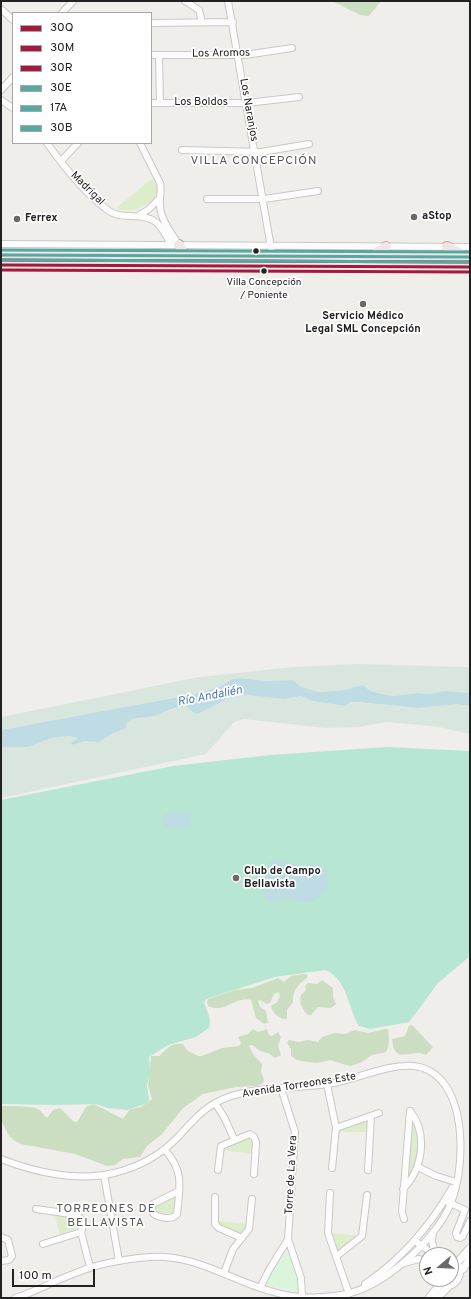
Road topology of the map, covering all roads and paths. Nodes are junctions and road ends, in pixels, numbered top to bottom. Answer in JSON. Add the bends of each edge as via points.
{"nodes":[{"id":1,"x":72,"y":1,"type":"edge"},
{"id":2,"x":185,"y":1,"type":"edge"},
{"id":3,"x":228,"y":1,"type":"edge"},
{"id":4,"x":1,"y":9,"type":"edge"},
{"id":5,"x":63,"y":12,"type":"edge"},
{"id":6,"x":12,"y":19,"type":"edge"},
{"id":7,"x":202,"y":22,"type":"junction"},
{"id":8,"x":232,"y":22,"type":"junction"},
{"id":9,"x":152,"y":23,"type":"edge"},
{"id":10,"x":292,"y":48,"type":"dead end"},
{"id":11,"x":152,"y":55,"type":"edge"},
{"id":12,"x":159,"y":55,"type":"junction"},
{"id":13,"x":238,"y":55,"type":"junction"},
{"id":14,"x":12,"y":78,"type":"edge"},
{"id":15,"x":1,"y":90,"type":"edge"},
{"id":16,"x":299,"y":97,"type":"dead end"},
{"id":17,"x":1,"y":100,"type":"edge"},
{"id":18,"x":160,"y":103,"type":"junction"},
{"id":19,"x":247,"y":103,"type":"junction"},
{"id":20,"x":152,"y":104,"type":"edge"},
{"id":21,"x":10,"y":106,"type":"edge"},
{"id":22,"x":48,"y":144,"type":"edge"},
{"id":23,"x":77,"y":144,"type":"edge"},
{"id":24,"x":141,"y":144,"type":"edge"},
{"id":25,"x":309,"y":144,"type":"dead end"},
{"id":26,"x":182,"y":150,"type":"dead end"},
{"id":27,"x":255,"y":152,"type":"junction"},
{"id":28,"x":61,"y":162,"type":"junction"},
{"id":29,"x":318,"y":191,"type":"dead end"},
{"id":30,"x":160,"y":198,"type":"junction"},
{"id":31,"x":207,"y":199,"type":"dead end"},
{"id":32,"x":264,"y":200,"type":"junction"},
{"id":33,"x":138,"y":216,"type":"junction"},
{"id":34,"x":1,"y":244,"type":"edge"},
{"id":35,"x":175,"y":245,"type":"junction"},
{"id":36,"x":272,"y":246,"type":"junction"},
{"id":37,"x":386,"y":247,"type":"junction"},
{"id":38,"x":447,"y":247,"type":"joint"},
{"id":39,"x":1,"y":255,"type":"edge"},
{"id":40,"x":185,"y":256,"type":"junction"},
{"id":41,"x":368,"y":256,"type":"junction"},
{"id":42,"x":469,"y":257,"type":"edge"},
{"id":43,"x":273,"y":261,"type":"junction"},
{"id":44,"x":1,"y":265,"type":"edge"},
{"id":45,"x":327,"y":1084,"type":"junction"},
{"id":46,"x":281,"y":1088,"type":"junction"},
{"id":47,"x":215,"y":1103,"type":"junction"},
{"id":48,"x":379,"y":1113,"type":"dead end"},
{"id":49,"x":371,"y":1116,"type":"junction"},
{"id":50,"x":336,"y":1128,"type":"junction"},
{"id":51,"x":234,"y":1139,"type":"junction"},
{"id":52,"x":165,"y":1150,"type":"junction"},
{"id":53,"x":1,"y":1159,"type":"edge"},
{"id":54,"x":418,"y":1167,"type":"junction"},
{"id":55,"x":332,"y":1168,"type":"dead end"},
{"id":56,"x":218,"y":1170,"type":"dead end"},
{"id":57,"x":368,"y":1170,"type":"dead end"},
{"id":58,"x":254,"y":1174,"type":"dead end"},
{"id":59,"x":104,"y":1175,"type":"junction"},
{"id":60,"x":456,"y":1182,"type":"junction"},
{"id":61,"x":404,"y":1189,"type":"junction"},
{"id":62,"x":179,"y":1191,"type":"junction"},
{"id":63,"x":330,"y":1193,"type":"dead end"},
{"id":64,"x":367,"y":1195,"type":"dead end"},
{"id":65,"x":215,"y":1197,"type":"dead end"},
{"id":66,"x":252,"y":1199,"type":"dead end"},
{"id":67,"x":448,"y":1201,"type":"junction"},
{"id":68,"x":36,"y":1210,"type":"dead end"},
{"id":69,"x":404,"y":1218,"type":"dead end"},
{"id":70,"x":470,"y":1221,"type":"edge"},
{"id":71,"x":433,"y":1231,"type":"junction"},
{"id":72,"x":81,"y":1232,"type":"junction"},
{"id":73,"x":1,"y":1238,"type":"edge"},
{"id":74,"x":242,"y":1238,"type":"junction"},
{"id":75,"x":288,"y":1240,"type":"junction"},
{"id":76,"x":415,"y":1241,"type":"junction"},
{"id":77,"x":43,"y":1244,"type":"dead end"},
{"id":78,"x":421,"y":1245,"type":"junction"},
{"id":79,"x":410,"y":1246,"type":"junction"},
{"id":80,"x":424,"y":1247,"type":"edge"},
{"id":81,"x":433,"y":1247,"type":"edge"},
{"id":82,"x":470,"y":1248,"type":"edge"},
{"id":83,"x":415,"y":1251,"type":"junction"},
{"id":84,"x":419,"y":1254,"type":"edge"},
{"id":85,"x":337,"y":1256,"type":"junction"},
{"id":86,"x":459,"y":1258,"type":"edge"},
{"id":87,"x":470,"y":1258,"type":"edge"},
{"id":88,"x":419,"y":1260,"type":"edge"},
{"id":89,"x":1,"y":1261,"type":"edge"},
{"id":90,"x":119,"y":1261,"type":"junction"},
{"id":91,"x":397,"y":1267,"type":"junction"},
{"id":92,"x":459,"y":1267,"type":"edge"},
{"id":93,"x":90,"y":1268,"type":"junction"},
{"id":94,"x":463,"y":1269,"type":"junction"},
{"id":95,"x":224,"y":1273,"type":"junction"},
{"id":96,"x":459,"y":1286,"type":"edge"},
{"id":97,"x":436,"y":1287,"type":"edge"},
{"id":98,"x":448,"y":1287,"type":"edge"},
{"id":99,"x":260,"y":1288,"type":"junction"},
{"id":100,"x":349,"y":1294,"type":"junction"},
{"id":101,"x":302,"y":1296,"type":"junction"},
{"id":102,"x":330,"y":1297,"type":"edge"},
{"id":103,"x":15,"y":1298,"type":"edge"},
{"id":104,"x":429,"y":1298,"type":"edge"},
{"id":105,"x":437,"y":1298,"type":"edge"}],
"edges":[{"from":1,"to":5,"type":"street"},
{"from":2,"to":7,"type":"street","via":[[199,10]]},
{"from":3,"to":8,"type":"street","name":"Los Naranjos"},
{"from":4,"to":6,"type":"street"},
{"from":7,"to":8,"type":"street"},
{"from":7,"to":9,"type":"street"},
{"from":8,"to":13,"type":"street","name":"Los Naranjos"},
{"from":10,"to":13,"type":"street","name":"Los Aromos"},
{"from":11,"to":12,"type":"street","name":"Los Aromos"},
{"from":12,"to":13,"type":"street","name":"Los Aromos"},
{"from":12,"to":18,"type":"street"},
{"from":13,"to":19,"type":"street","name":"Los Naranjos"},
{"from":14,"to":15,"type":"street"},
{"from":16,"to":19,"type":"street","name":"Los Boldos"},
{"from":17,"to":21,"type":"street"},
{"from":18,"to":19,"type":"street","name":"Los Boldos"},
{"from":18,"to":20,"type":"street","name":"Los Boldos"},
{"from":19,"to":27,"type":"street","name":"Los Naranjos"},
{"from":22,"to":28,"type":"street","name":"Madrigal"},
{"from":23,"to":28,"type":"street"},
{"from":24,"to":30,"type":"street","via":[[160,182]]},
{"from":25,"to":27,"type":"street"},
{"from":26,"to":27,"type":"street"},
{"from":27,"to":32,"type":"street","name":"Los Naranjos"},
{"from":28,"to":33,"type":"street","name":"Madrigal","via":[[85,189],[110,211],[118,215]]},
{"from":29,"to":32,"type":"street"},
{"from":30,"to":33,"type":"street","via":[[150,209]]},
{"from":30,"to":35,"type":"street","via":[[162,216]]},
{"from":31,"to":32,"type":"street"},
{"from":32,"to":36,"type":"street","name":"Los Naranjos"},
{"from":33,"to":35,"type":"street","name":"Madrigal","via":[[157,222]]},
{"from":34,"to":35,"type":"street"},
{"from":35,"to":36,"type":"street"},
{"from":35,"to":40,"type":"highway"},
{"from":36,"to":37,"type":"street"},
{"from":36,"to":43,"type":"street","name":"Los Naranjos"},
{"from":37,"to":38,"type":"street"},
{"from":37,"to":41,"type":"highway"},
{"from":38,"to":42,"type":"highway"},
{"from":39,"to":40,"type":"highway"},
{"from":40,"to":43,"type":"highway"},
{"from":41,"to":42,"type":"highway"},
{"from":41,"to":43,"type":"highway"},
{"from":42,"to":43,"type":"highway"},
{"from":43,"to":44,"type":"highway"},
{"from":45,"to":46,"type":"street","name":"Avenida Torreones Este"},
{"from":45,"to":50,"type":"street"},
{"from":45,"to":60,"type":"street","name":"Avenida Torreones Este","via":[[402,1066],[423,1068],[436,1075],[449,1093],[458,1123],[460,1150]]},
{"from":46,"to":47,"type":"street","name":"Avenida Torreones Este","via":[[244,1094]]},
{"from":46,"to":75,"type":"street","name":"Torre de La Vera","via":[[294,1124],[296,1138]]},
{"from":47,"to":51,"type":"street"},
{"from":47,"to":52,"type":"street","name":"Avenida Torreones Este","via":[[197,1116]]},
{"from":48,"to":49,"type":"street"},
{"from":49,"to":50,"type":"street"},
{"from":49,"to":57,"type":"street"},
{"from":50,"to":55,"type":"street"},
{"from":51,"to":56,"type":"street","via":[[220,1147]]},
{"from":51,"to":58,"type":"street","via":[[248,1134],[255,1138]]},
{"from":52,"to":59,"type":"street","name":"Avenida Torreones Este","via":[[143,1163]]},
{"from":52,"to":62,"type":"street","via":[[178,1169]]},
{"from":53,"to":59,"type":"street","name":"Avenida Torreones Este","via":[[50,1172],[76,1176]]},
{"from":54,"to":60,"type":"street"},
{"from":54,"to":61,"type":"street"},
{"from":54,"to":61,"type":"street","via":[[420,1136],[410,1110]]},
{"from":59,"to":90,"type":"street"},
{"from":60,"to":67,"type":"street","name":"Avenida Torreones Este"},
{"from":61,"to":69,"type":"street"},
{"from":62,"to":62,"type":"street","via":[[176,1216],[158,1217],[153,1214],[153,1204]]},
{"from":63,"to":85,"type":"street","via":[[328,1229]]},
{"from":64,"to":85,"type":"street","via":[[362,1236]]},
{"from":65,"to":74,"type":"street","via":[[215,1224]]},
{"from":66,"to":74,"type":"street","via":[[250,1225]]},
{"from":67,"to":70,"type":"street","via":[[465,1210],[456,1233],[457,1237],[463,1236]]},
{"from":67,"to":71,"type":"street","name":"Avenida Torreones Este"},
{"from":67,"to":76,"type":"street","name":"Avenida Torreones Este"},
{"from":68,"to":72,"type":"street","via":[[78,1216],[84,1223]]},
{"from":71,"to":78,"type":"street","name":"Avenida Torreones Este"},
{"from":71,"to":81,"type":"street"},
{"from":72,"to":77,"type":"street"},
{"from":72,"to":93,"type":"street"},
{"from":73,"to":89,"type":"street","via":[[8,1240],[12,1256],[10,1260]]},
{"from":74,"to":95,"type":"street","via":[[230,1254]]},
{"from":75,"to":99,"type":"street","name":"Torre de La Vera"},
{"from":75,"to":101,"type":"street","name":"Torre de La Vera","via":[[301,1278]]},
{"from":76,"to":78,"type":"street"},
{"from":76,"to":79,"type":"street","name":"Avenida Torreones Este"},
{"from":78,"to":80,"type":"street"},
{"from":78,"to":83,"type":"street","name":"Avenida Torreones Este"},
{"from":79,"to":83,"type":"street"},
{"from":79,"to":100,"type":"street","name":"Avenida Torreones Este","via":[[376,1276]]},
{"from":82,"to":86,"type":"street"},
{"from":83,"to":84,"type":"street"},
{"from":83,"to":91,"type":"street","name":"Avenida Torreones Este"},
{"from":85,"to":100,"type":"street"},
{"from":87,"to":94,"type":"street"},
{"from":88,"to":91,"type":"street"},
{"from":90,"to":93,"type":"street"},
{"from":90,"to":95,"type":"street","via":[[150,1257],[174,1258]]},
{"from":91,"to":100,"type":"street","via":[[371,1285]]},
{"from":92,"to":94,"type":"street"},
{"from":93,"to":103,"type":"street"},
{"from":94,"to":96,"type":"street","via":[[465,1278]]},
{"from":95,"to":99,"type":"street"},
{"from":97,"to":104,"type":"street"},
{"from":98,"to":105,"type":"street"},
{"from":99,"to":101,"type":"street"},
{"from":100,"to":102,"type":"street"},
{"from":101,"to":102,"type":"street"}]}
